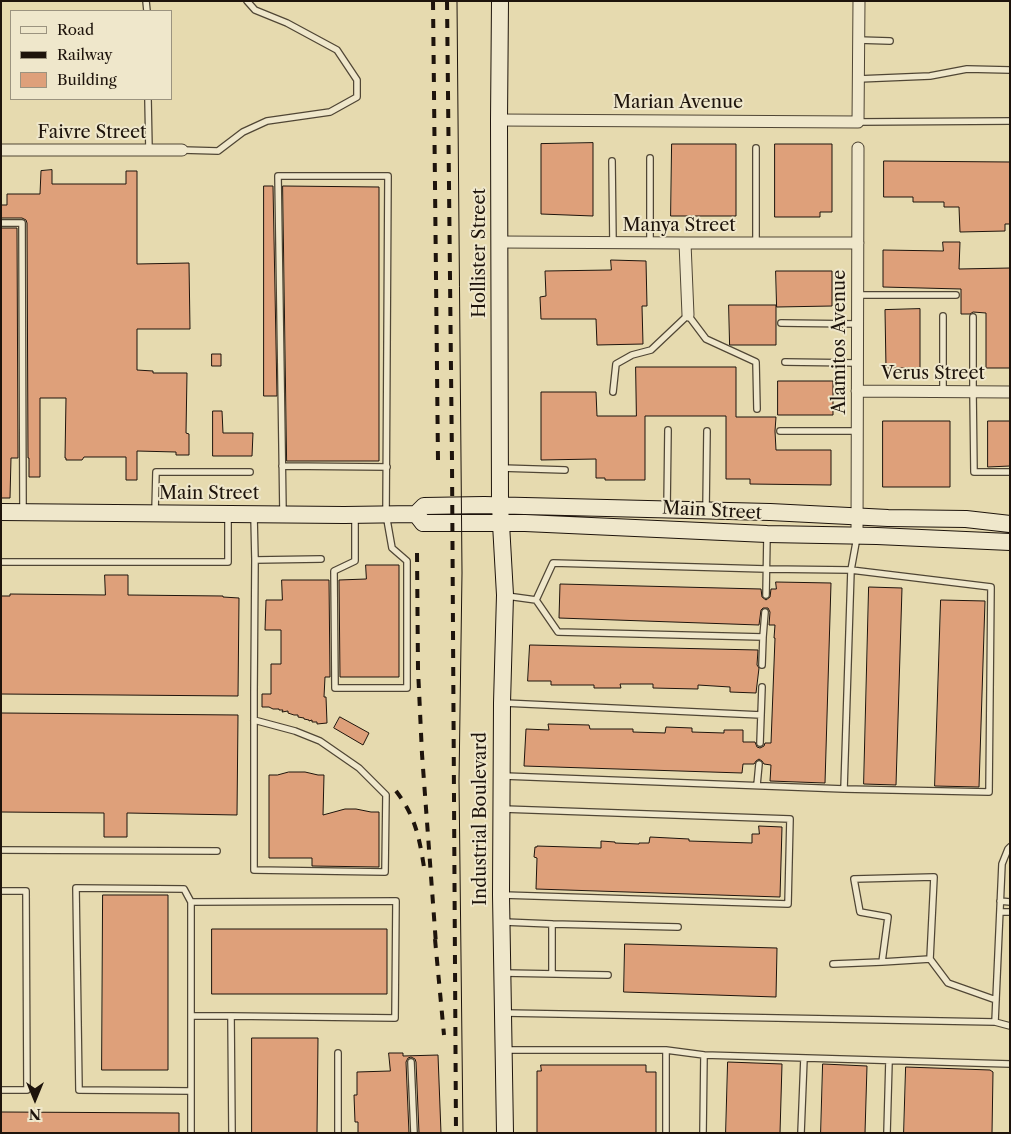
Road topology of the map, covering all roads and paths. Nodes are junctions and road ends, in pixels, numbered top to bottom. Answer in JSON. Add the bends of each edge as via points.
{"nodes":[{"id":1,"x":247,"y":1,"type":"edge"},
{"id":2,"x":500,"y":1,"type":"edge"},
{"id":3,"x":858,"y":1,"type":"edge"},
{"id":4,"x":858,"y":40,"type":"junction"},
{"id":5,"x":890,"y":41,"type":"dead end"},
{"id":6,"x":1010,"y":70,"type":"edge"},
{"id":7,"x":858,"y":79,"type":"junction"},
{"id":8,"x":148,"y":100,"type":"edge"},
{"id":9,"x":499,"y":120,"type":"junction"},
{"id":10,"x":1010,"y":121,"type":"edge"},
{"id":11,"x":858,"y":122,"type":"junction"},
{"id":12,"x":756,"y":148,"type":"dead end"},
{"id":13,"x":858,"y":148,"type":"dead end"},
{"id":14,"x":1,"y":150,"type":"edge"},
{"id":15,"x":149,"y":150,"type":"junction"},
{"id":16,"x":182,"y":150,"type":"joint"},
{"id":17,"x":650,"y":158,"type":"dead end"},
{"id":18,"x":612,"y":161,"type":"dead end"},
{"id":19,"x":1,"y":224,"type":"edge"},
{"id":20,"x":500,"y":242,"type":"junction"},
{"id":21,"x":613,"y":243,"type":"junction"},
{"id":22,"x":650,"y":243,"type":"junction"},
{"id":23,"x":756,"y":243,"type":"junction"},
{"id":24,"x":858,"y":243,"type":"junction"},
{"id":25,"x":685,"y":244,"type":"junction"},
{"id":26,"x":857,"y":294,"type":"junction"},
{"id":27,"x":956,"y":294,"type":"dead end"},
{"id":28,"x":688,"y":315,"type":"junction"},
{"id":29,"x":943,"y":316,"type":"dead end"},
{"id":30,"x":973,"y":317,"type":"dead end"},
{"id":31,"x":781,"y":323,"type":"dead end"},
{"id":32,"x":857,"y":324,"type":"junction"},
{"id":33,"x":785,"y":362,"type":"dead end"},
{"id":34,"x":857,"y":363,"type":"junction"},
{"id":35,"x":856,"y":391,"type":"junction"},
{"id":36,"x":613,"y":392,"type":"dead end"},
{"id":37,"x":943,"y":392,"type":"junction"},
{"id":38,"x":973,"y":392,"type":"junction"},
{"id":39,"x":1010,"y":392,"type":"edge"},
{"id":40,"x":756,"y":409,"type":"dead end"},
{"id":41,"x":668,"y":430,"type":"dead end"},
{"id":42,"x":707,"y":431,"type":"dead end"},
{"id":43,"x":780,"y":431,"type":"dead end"},
{"id":44,"x":857,"y":431,"type":"junction"},
{"id":45,"x":282,"y":466,"type":"junction"},
{"id":46,"x":386,"y":467,"type":"junction"},
{"id":47,"x":501,"y":468,"type":"junction"},
{"id":48,"x":565,"y":470,"type":"dead end"},
{"id":49,"x":250,"y":472,"type":"dead end"},
{"id":50,"x":1010,"y":472,"type":"edge"},
{"id":51,"x":500,"y":506,"type":"junction"},
{"id":52,"x":667,"y":510,"type":"junction"},
{"id":53,"x":706,"y":511,"type":"junction"},
{"id":54,"x":1,"y":512,"type":"edge"},
{"id":55,"x":23,"y":512,"type":"junction"},
{"id":56,"x":156,"y":513,"type":"junction"},
{"id":57,"x":228,"y":514,"type":"junction"},
{"id":58,"x":254,"y":514,"type":"junction"},
{"id":59,"x":283,"y":514,"type":"junction"},
{"id":60,"x":386,"y":514,"type":"junction"},
{"id":61,"x":416,"y":514,"type":"junction"},
{"id":62,"x":355,"y":515,"type":"junction"},
{"id":63,"x":856,"y":516,"type":"junction"},
{"id":64,"x":501,"y":523,"type":"junction"},
{"id":65,"x":1010,"y":524,"type":"edge"},
{"id":66,"x":767,"y":534,"type":"junction"},
{"id":67,"x":857,"y":536,"type":"junction"},
{"id":68,"x":1010,"y":542,"type":"edge"},
{"id":69,"x":321,"y":558,"type":"dead end"},
{"id":70,"x":255,"y":560,"type":"junction"},
{"id":71,"x":1,"y":562,"type":"edge"},
{"id":72,"x":766,"y":569,"type":"junction"},
{"id":73,"x":851,"y":570,"type":"junction"},
{"id":74,"x":505,"y":595,"type":"junction"},
{"id":75,"x":766,"y":595,"type":"dead end"},
{"id":76,"x":536,"y":600,"type":"junction"},
{"id":77,"x":765,"y":612,"type":"dead end"},
{"id":78,"x":763,"y":637,"type":"junction"},
{"id":79,"x":762,"y":665,"type":"dead end"},
{"id":80,"x":762,"y":687,"type":"dead end"},
{"id":81,"x":502,"y":703,"type":"junction"},
{"id":82,"x":761,"y":714,"type":"junction"},
{"id":83,"x":254,"y":720,"type":"junction"},
{"id":84,"x":760,"y":742,"type":"dead end"},
{"id":85,"x":758,"y":764,"type":"dead end"},
{"id":86,"x":502,"y":776,"type":"junction"},
{"id":87,"x":757,"y":785,"type":"junction"},
{"id":88,"x":844,"y":789,"type":"junction"},
{"id":89,"x":501,"y":809,"type":"junction"},
{"id":90,"x":1010,"y":847,"type":"edge"},
{"id":91,"x":1,"y":850,"type":"edge"},
{"id":92,"x":217,"y":851,"type":"dead end"},
{"id":93,"x":1002,"y":864,"type":"junction"},
{"id":94,"x":1010,"y":864,"type":"edge"},
{"id":95,"x":1,"y":891,"type":"edge"},
{"id":96,"x":501,"y":895,"type":"junction"},
{"id":97,"x":1000,"y":901,"type":"junction"},
{"id":98,"x":191,"y":902,"type":"junction"},
{"id":99,"x":1010,"y":902,"type":"edge"},
{"id":100,"x":1000,"y":912,"type":"junction"},
{"id":101,"x":1010,"y":912,"type":"edge"},
{"id":102,"x":502,"y":922,"type":"junction"},
{"id":103,"x":552,"y":924,"type":"junction"},
{"id":104,"x":678,"y":927,"type":"dead end"},
{"id":105,"x":930,"y":959,"type":"junction"},
{"id":106,"x":882,"y":962,"type":"junction"},
{"id":107,"x":833,"y":964,"type":"dead end"},
{"id":108,"x":502,"y":973,"type":"junction"},
{"id":109,"x":552,"y":974,"type":"junction"},
{"id":110,"x":608,"y":975,"type":"dead end"},
{"id":111,"x":996,"y":1000,"type":"junction"},
{"id":112,"x":503,"y":1013,"type":"junction"},
{"id":113,"x":191,"y":1016,"type":"junction"},
{"id":114,"x":231,"y":1016,"type":"junction"},
{"id":115,"x":995,"y":1022,"type":"junction"},
{"id":116,"x":1010,"y":1026,"type":"edge"},
{"id":117,"x":504,"y":1050,"type":"junction"},
{"id":118,"x":666,"y":1050,"type":"junction"},
{"id":119,"x":338,"y":1053,"type":"dead end"},
{"id":120,"x":704,"y":1055,"type":"junction"},
{"id":121,"x":804,"y":1058,"type":"junction"},
{"id":122,"x":889,"y":1060,"type":"junction"},
{"id":123,"x":411,"y":1062,"type":"dead end"},
{"id":124,"x":1010,"y":1064,"type":"edge"},
{"id":125,"x":1,"y":1090,"type":"edge"},
{"id":126,"x":190,"y":1091,"type":"junction"},
{"id":127,"x":191,"y":1133,"type":"edge"},
{"id":128,"x":232,"y":1133,"type":"edge"},
{"id":129,"x":338,"y":1133,"type":"edge"},
{"id":130,"x":414,"y":1133,"type":"edge"},
{"id":131,"x":505,"y":1133,"type":"edge"},
{"id":132,"x":666,"y":1133,"type":"edge"},
{"id":133,"x":703,"y":1133,"type":"edge"},
{"id":134,"x":801,"y":1133,"type":"edge"},
{"id":135,"x":887,"y":1133,"type":"edge"}],
"edges":[{"from":1,"to":16,"type":"lane","via":[[255,10],[337,50],[357,80],[357,97],[330,112],[267,121],[243,132],[218,151]]},
{"from":2,"to":9,"type":"main road","name":"Hollister Street"},
{"from":3,"to":4,"type":"street"},
{"from":4,"to":5,"type":"lane"},
{"from":4,"to":7,"type":"street"},
{"from":6,"to":7,"type":"lane","via":[[967,69],[930,76]]},
{"from":7,"to":11,"type":"street"},
{"from":8,"to":15,"type":"lane"},
{"from":9,"to":11,"type":"street","name":"Marian Avenue"},
{"from":9,"to":20,"type":"main road","name":"Hollister Street"},
{"from":10,"to":11,"type":"lane"},
{"from":12,"to":23,"type":"lane"},
{"from":13,"to":24,"type":"street","name":"Alamitos Avenue"},
{"from":14,"to":15,"type":"street","name":"Faivre Street"},
{"from":15,"to":16,"type":"street","name":"Faivre Street"},
{"from":17,"to":22,"type":"lane"},
{"from":18,"to":21,"type":"lane"},
{"from":19,"to":55,"type":"lane","via":[[22,224]]},
{"from":20,"to":21,"type":"street","name":"Manya Street"},
{"from":20,"to":47,"type":"main road","name":"Hollister Street"},
{"from":21,"to":22,"type":"street","name":"Manya Street"},
{"from":22,"to":25,"type":"street","name":"Manya Street"},
{"from":23,"to":24,"type":"street","name":"Manya Street"},
{"from":23,"to":25,"type":"street","name":"Manya Street"},
{"from":24,"to":26,"type":"street","name":"Alamitos Avenue"},
{"from":25,"to":28,"type":"street"},
{"from":26,"to":27,"type":"lane"},
{"from":26,"to":32,"type":"street","name":"Alamitos Avenue"},
{"from":28,"to":36,"type":"lane","via":[[651,350],[616,364]]},
{"from":28,"to":40,"type":"lane","via":[[706,339],[756,362]]},
{"from":29,"to":37,"type":"lane"},
{"from":30,"to":38,"type":"lane"},
{"from":31,"to":32,"type":"lane"},
{"from":32,"to":34,"type":"street","name":"Alamitos Avenue"},
{"from":33,"to":34,"type":"lane"},
{"from":34,"to":35,"type":"street","name":"Alamitos Avenue"},
{"from":35,"to":37,"type":"street","name":"Verus Street"},
{"from":35,"to":44,"type":"street","name":"Alamitos Avenue"},
{"from":37,"to":38,"type":"street","name":"Verus Street"},
{"from":38,"to":39,"type":"street","name":"Verus Street"},
{"from":38,"to":50,"type":"lane","via":[[974,472]]},
{"from":41,"to":52,"type":"lane"},
{"from":42,"to":53,"type":"lane"},
{"from":43,"to":44,"type":"lane"},
{"from":44,"to":63,"type":"street","name":"Alamitos Avenue"},
{"from":45,"to":46,"type":"lane"},
{"from":45,"to":46,"type":"lane","via":[[278,176],[388,176]]},
{"from":45,"to":59,"type":"lane"},
{"from":46,"to":60,"type":"lane"},
{"from":47,"to":48,"type":"lane"},
{"from":47,"to":51,"type":"main road","name":"Hollister Street"},
{"from":49,"to":56,"type":"lane","via":[[156,472]]},
{"from":51,"to":52,"type":"main road","name":"Main Street"},
{"from":51,"to":61,"type":"main road","name":"Main Street","via":[[424,506]]},
{"from":51,"to":64,"type":"main road","name":"Industrial Boulevard"},
{"from":52,"to":53,"type":"main road","name":"Main Street"},
{"from":53,"to":63,"type":"main road","name":"Main Street"},
{"from":54,"to":55,"type":"main road","name":"Main Street"},
{"from":55,"to":56,"type":"main road","name":"Main Street"},
{"from":56,"to":57,"type":"main road","name":"Main Street"},
{"from":57,"to":58,"type":"main road","name":"Main Street"},
{"from":57,"to":71,"type":"lane","via":[[228,562]]},
{"from":58,"to":59,"type":"main road","name":"Main Street"},
{"from":58,"to":70,"type":"lane"},
{"from":59,"to":62,"type":"main road","name":"Main Street"},
{"from":60,"to":61,"type":"main road","name":"Main Street"},
{"from":60,"to":62,"type":"main road","name":"Main Street"},
{"from":60,"to":62,"type":"lane","via":[[392,548],[406,561],[406,688],[335,688],[334,571],[355,561]]},
{"from":61,"to":64,"type":"main road","name":"Main Street","via":[[423,523]]},
{"from":63,"to":65,"type":"main road","name":"Main Street","via":[[966,519]]},
{"from":63,"to":67,"type":"street","name":"Alamitos Avenue"},
{"from":64,"to":66,"type":"main road","name":"Main Street"},
{"from":64,"to":74,"type":"main road","name":"Industrial Boulevard"},
{"from":66,"to":67,"type":"main road","name":"Main Street"},
{"from":66,"to":72,"type":"lane"},
{"from":67,"to":68,"type":"main road","name":"Main Street"},
{"from":67,"to":73,"type":"lane"},
{"from":69,"to":70,"type":"lane"},
{"from":70,"to":83,"type":"lane"},
{"from":72,"to":73,"type":"lane"},
{"from":72,"to":75,"type":"lane"},
{"from":72,"to":76,"type":"lane","via":[[553,563]]},
{"from":73,"to":88,"type":"lane"},
{"from":73,"to":88,"type":"lane","via":[[991,587],[989,792]]},
{"from":74,"to":76,"type":"lane"},
{"from":74,"to":81,"type":"main road","name":"Industrial Boulevard"},
{"from":76,"to":78,"type":"lane","via":[[558,632]]},
{"from":77,"to":78,"type":"lane"},
{"from":78,"to":79,"type":"lane"},
{"from":80,"to":82,"type":"lane"},
{"from":81,"to":82,"type":"lane"},
{"from":81,"to":86,"type":"main road","name":"Industrial Boulevard"},
{"from":82,"to":84,"type":"lane"},
{"from":83,"to":83,"type":"lane","via":[[254,870],[385,872],[386,795],[360,768],[320,741]]},
{"from":85,"to":87,"type":"lane"},
{"from":86,"to":87,"type":"lane"},
{"from":86,"to":89,"type":"main road","name":"Industrial Boulevard"},
{"from":87,"to":88,"type":"lane"},
{"from":89,"to":96,"type":"main road","name":"Industrial Boulevard"},
{"from":89,"to":96,"type":"lane","via":[[790,819],[788,904]]},
{"from":90,"to":93,"type":"lane"},
{"from":91,"to":92,"type":"lane"},
{"from":93,"to":94,"type":"lane"},
{"from":93,"to":97,"type":"lane"},
{"from":95,"to":125,"type":"lane","via":[[26,891],[27,1080],[27,1090]]},
{"from":96,"to":102,"type":"main road","name":"Industrial Boulevard"},
{"from":97,"to":99,"type":"lane"},
{"from":97,"to":100,"type":"lane"},
{"from":98,"to":113,"type":"lane"},
{"from":98,"to":114,"type":"lane","via":[[396,901],[395,1018]]},
{"from":98,"to":126,"type":"lane","via":[[184,889],[76,888],[79,1090]]},
{"from":100,"to":101,"type":"lane"},
{"from":100,"to":111,"type":"lane"},
{"from":102,"to":103,"type":"lane"},
{"from":102,"to":108,"type":"main road","name":"Industrial Boulevard"},
{"from":103,"to":104,"type":"lane"},
{"from":103,"to":109,"type":"lane"},
{"from":105,"to":106,"type":"lane"},
{"from":105,"to":106,"type":"lane","via":[[934,876],[854,879],[860,912],[888,917]]},
{"from":105,"to":111,"type":"lane","via":[[948,983]]},
{"from":106,"to":107,"type":"lane"},
{"from":108,"to":109,"type":"lane"},
{"from":108,"to":112,"type":"main road","name":"Industrial Boulevard"},
{"from":109,"to":110,"type":"lane"},
{"from":111,"to":115,"type":"lane"},
{"from":112,"to":115,"type":"lane"},
{"from":112,"to":117,"type":"main road","name":"Industrial Boulevard"},
{"from":113,"to":114,"type":"lane"},
{"from":113,"to":126,"type":"lane"},
{"from":114,"to":128,"type":"lane"},
{"from":115,"to":116,"type":"lane"},
{"from":117,"to":118,"type":"lane"},
{"from":117,"to":131,"type":"main road","name":"Industrial Boulevard"},
{"from":118,"to":120,"type":"lane"},
{"from":118,"to":132,"type":"lane"},
{"from":119,"to":129,"type":"lane"},
{"from":120,"to":121,"type":"lane"},
{"from":120,"to":133,"type":"lane"},
{"from":121,"to":122,"type":"lane"},
{"from":121,"to":134,"type":"lane"},
{"from":122,"to":124,"type":"lane"},
{"from":122,"to":135,"type":"lane"},
{"from":123,"to":130,"type":"lane"},
{"from":126,"to":127,"type":"lane"}]}
